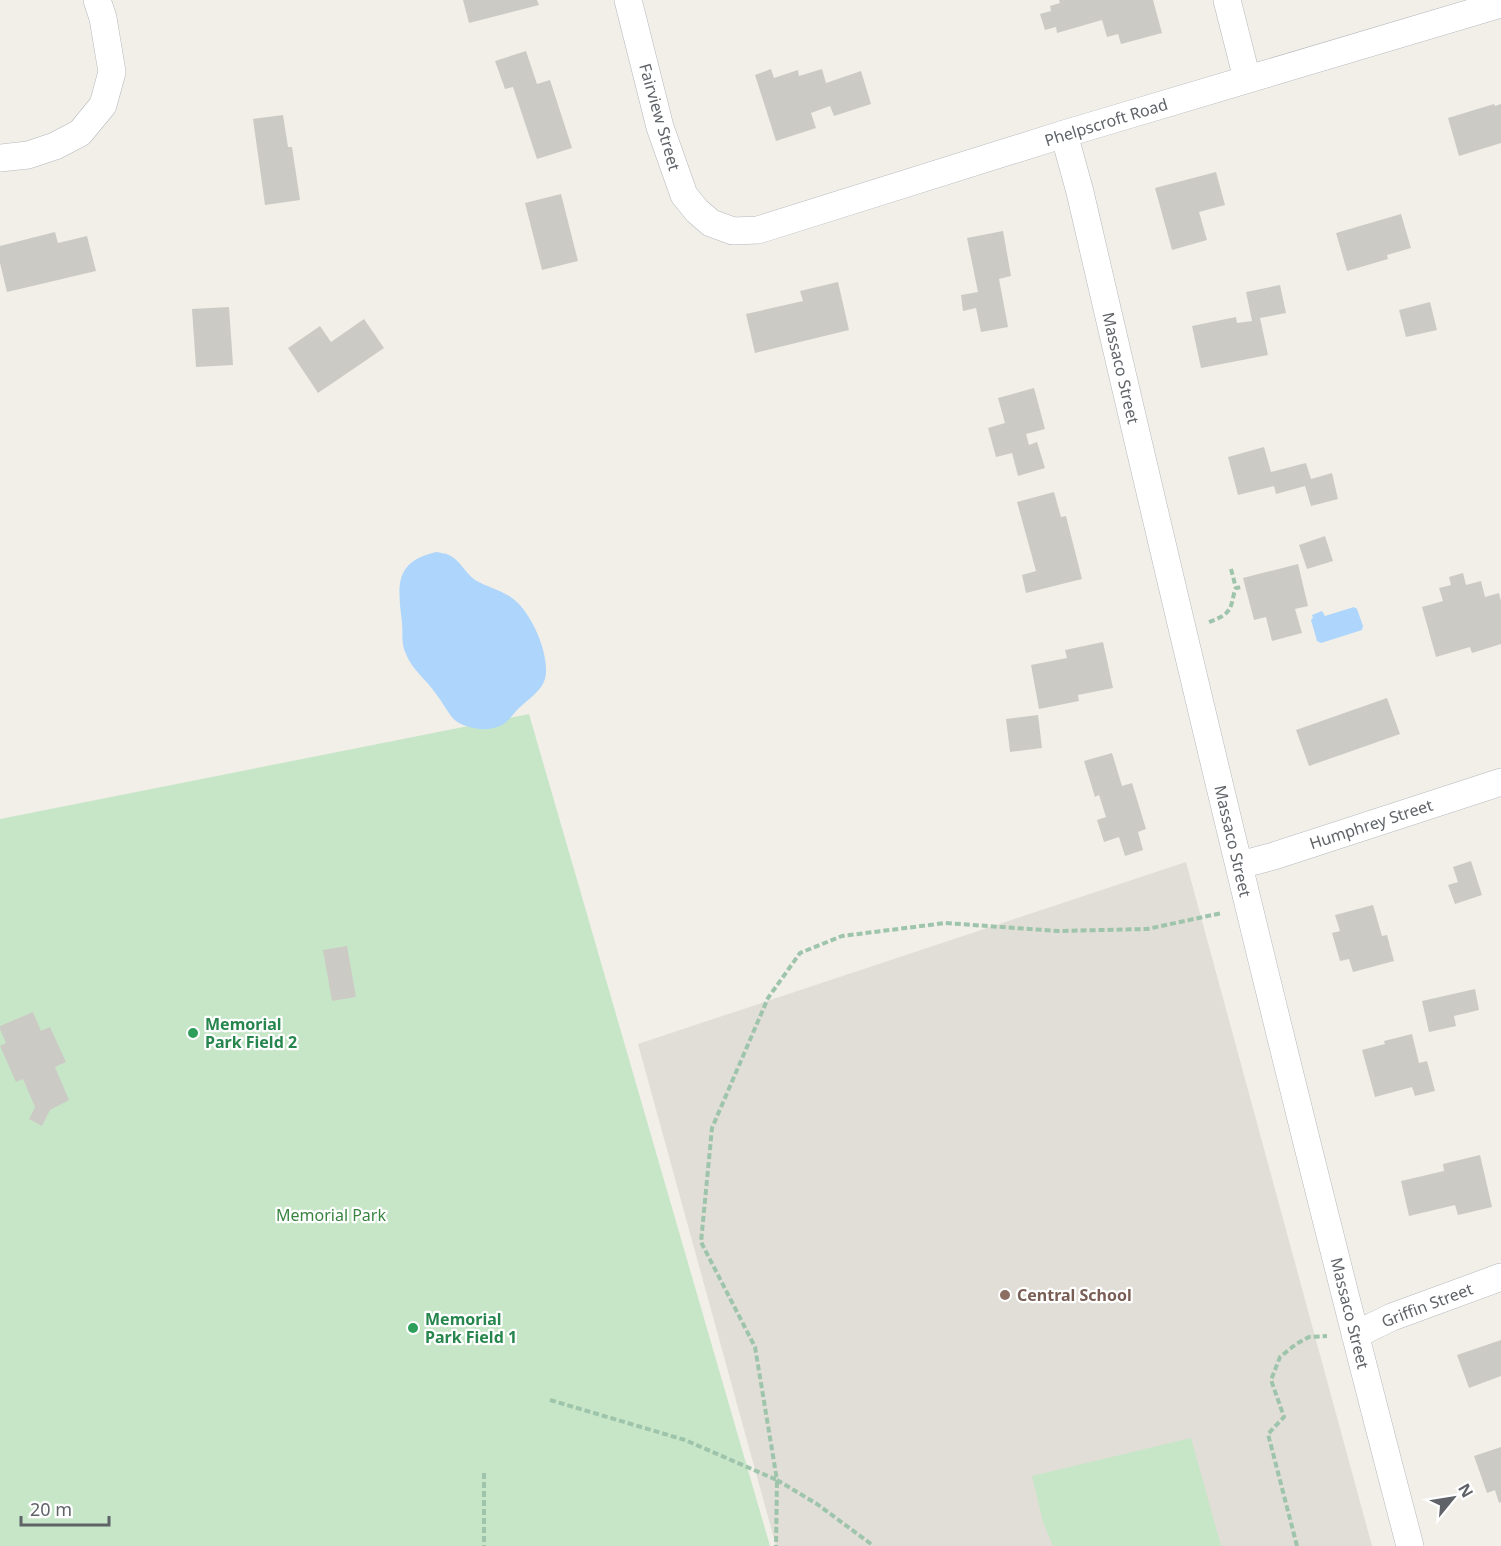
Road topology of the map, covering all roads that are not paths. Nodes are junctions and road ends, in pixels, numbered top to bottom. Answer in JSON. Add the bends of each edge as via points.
{"nodes":[{"id":1,"x":97,"y":0,"type":"edge"},
{"id":2,"x":628,"y":0,"type":"edge"},
{"id":3,"x":1227,"y":0,"type":"edge"},
{"id":4,"x":1501,"y":4,"type":"edge"},
{"id":5,"x":1247,"y":79,"type":"junction"},
{"id":6,"x":1064,"y":134,"type":"junction"},
{"id":7,"x":0,"y":158,"type":"edge"},
{"id":8,"x":711,"y":223,"type":"joint"},
{"id":9,"x":1501,"y":782,"type":"edge"},
{"id":10,"x":1240,"y":865,"type":"junction"},
{"id":11,"x":1501,"y":1277,"type":"edge"},
{"id":12,"x":1355,"y":1335,"type":"junction"},
{"id":13,"x":1410,"y":1546,"type":"edge"}],
"edges":[{"from":1,"to":7,"type":"street","via":[[112,72],[103,105],[80,133],[55,146],[28,155]]},
{"from":2,"to":8,"type":"street","name":"Fairview Street","via":[[660,127],[684,195]]},
{"from":3,"to":5,"type":"street"},
{"from":4,"to":5,"type":"street","name":"Phelpscroft Road"},
{"from":5,"to":6,"type":"street","name":"Phelpscroft Road"},
{"from":6,"to":8,"type":"street","name":"Phelpscroft Road","via":[[758,230],[732,231]]},
{"from":6,"to":10,"type":"street","name":"Massaco Street"},
{"from":9,"to":10,"type":"street","name":"Humphrey Street"},
{"from":10,"to":12,"type":"street","name":"Massaco Street"},
{"from":11,"to":12,"type":"street","name":"Griffin Street","via":[[1392,1317]]},
{"from":12,"to":13,"type":"street","name":"Massaco Street"}]}
